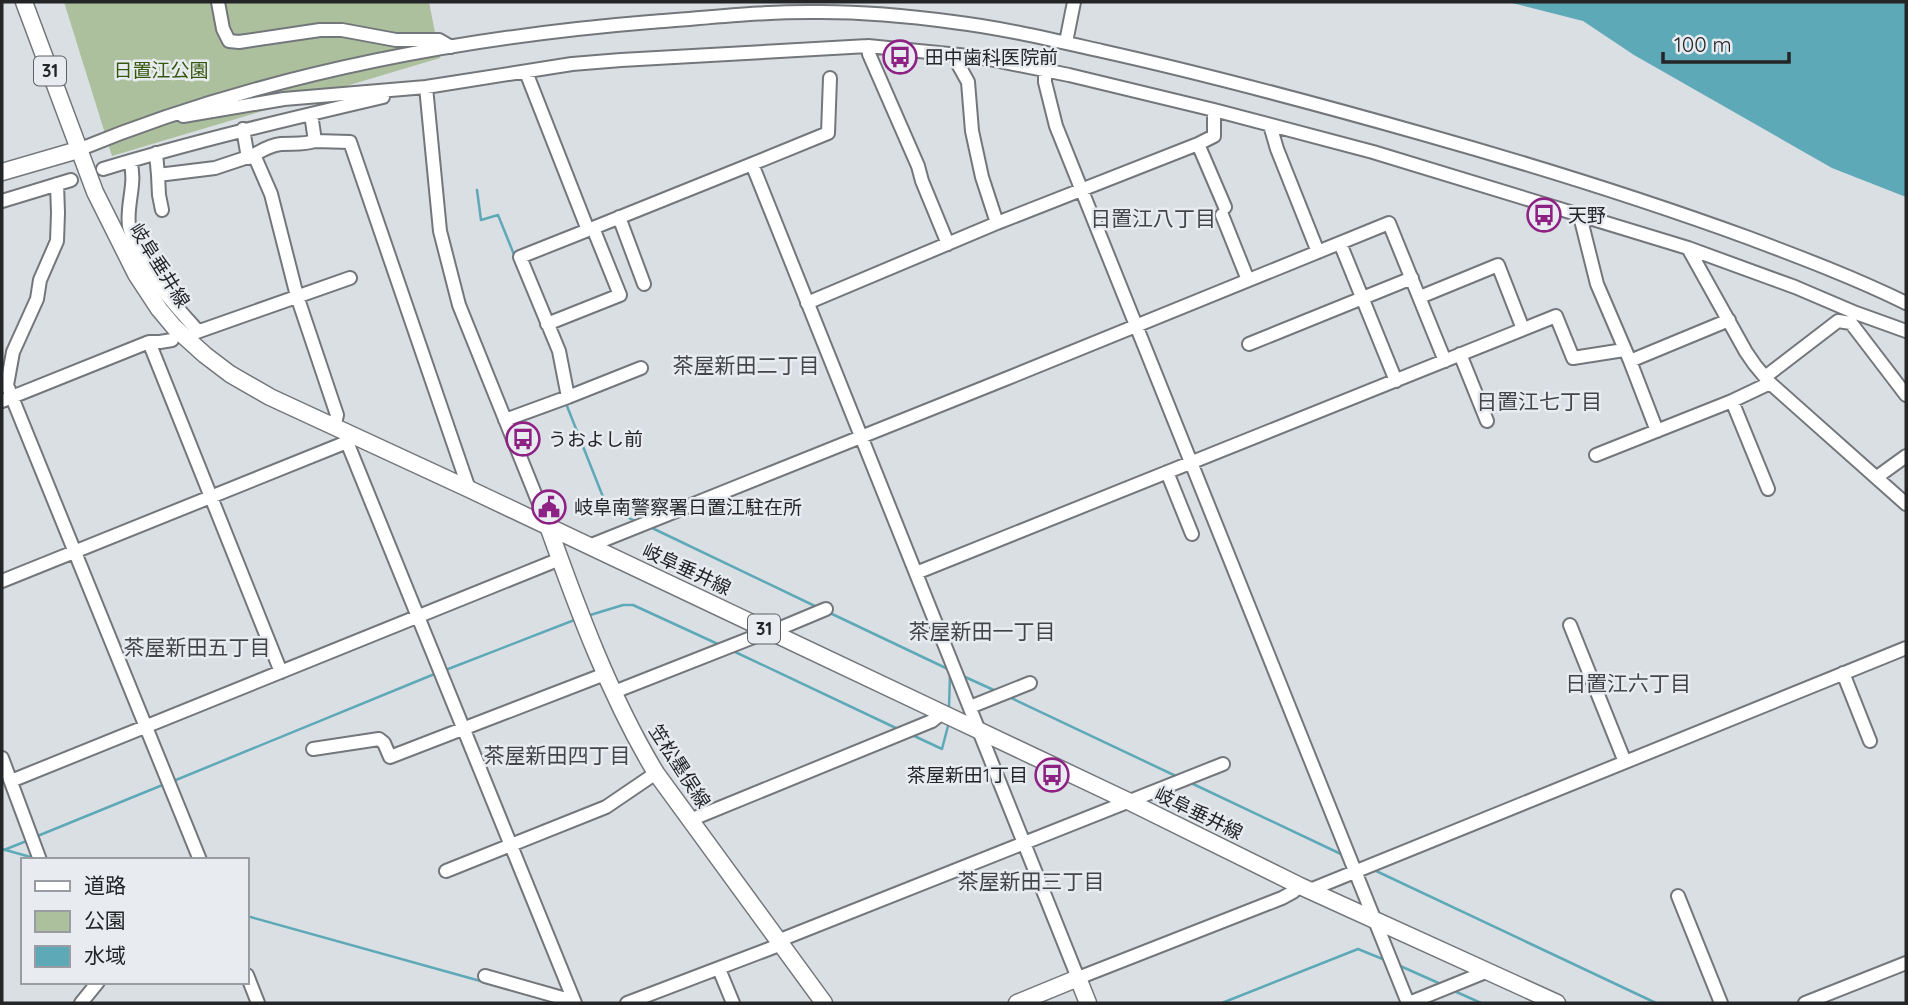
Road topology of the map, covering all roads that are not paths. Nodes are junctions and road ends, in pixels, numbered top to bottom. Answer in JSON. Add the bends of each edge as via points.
{"nodes":[{"id":1,"x":24,"y":2,"type":"edge"},
{"id":2,"x":218,"y":2,"type":"edge"},
{"id":3,"x":1074,"y":2,"type":"edge"},
{"id":4,"x":1067,"y":37,"type":"dead end"},
{"id":5,"x":868,"y":46,"type":"junction"},
{"id":6,"x":452,"y":47,"type":"junction"},
{"id":7,"x":959,"y":55,"type":"junction"},
{"id":8,"x":1045,"y":71,"type":"junction"},
{"id":9,"x":526,"y":72,"type":"junction"},
{"id":10,"x":830,"y":78,"type":"dead end"},
{"id":11,"x":426,"y":87,"type":"junction"},
{"id":12,"x":403,"y":89,"type":"junction"},
{"id":13,"x":1214,"y":110,"type":"junction"},
{"id":14,"x":311,"y":114,"type":"junction"},
{"id":15,"x":158,"y":118,"type":"junction"},
{"id":16,"x":1270,"y":125,"type":"junction"},
{"id":17,"x":243,"y":129,"type":"junction"},
{"id":18,"x":315,"y":141,"type":"junction"},
{"id":19,"x":1198,"y":144,"type":"junction"},
{"id":20,"x":77,"y":145,"type":"junction"},
{"id":21,"x":156,"y":153,"type":"junction"},
{"id":22,"x":251,"y":156,"type":"junction"},
{"id":23,"x":130,"y":161,"type":"junction"},
{"id":24,"x":752,"y":164,"type":"junction"},
{"id":25,"x":103,"y":169,"type":"dead end"},
{"id":26,"x":2,"y":172,"type":"edge"},
{"id":27,"x":158,"y":175,"type":"junction"},
{"id":28,"x":71,"y":180,"type":"dead end"},
{"id":29,"x":57,"y":184,"type":"junction"},
{"id":30,"x":1082,"y":190,"type":"junction"},
{"id":31,"x":2,"y":201,"type":"edge"},
{"id":32,"x":162,"y":210,"type":"dead end"},
{"id":33,"x":1580,"y":216,"type":"junction"},
{"id":34,"x":619,"y":218,"type":"junction"},
{"id":35,"x":998,"y":223,"type":"junction"},
{"id":36,"x":591,"y":229,"type":"junction"},
{"id":37,"x":1340,"y":243,"type":"junction"},
{"id":38,"x":948,"y":244,"type":"junction"},
{"id":39,"x":1688,"y":248,"type":"junction"},
{"id":40,"x":1318,"y":252,"type":"junction"},
{"id":41,"x":350,"y":278,"type":"dead end"},
{"id":42,"x":1412,"y":278,"type":"junction"},
{"id":43,"x":1248,"y":280,"type":"junction"},
{"id":44,"x":644,"y":284,"type":"dead end"},
{"id":45,"x":297,"y":296,"type":"junction"},
{"id":46,"x":1420,"y":297,"type":"junction"},
{"id":47,"x":1363,"y":299,"type":"junction"},
{"id":48,"x":807,"y":303,"type":"junction"},
{"id":49,"x":1906,"y":303,"type":"edge"},
{"id":50,"x":1728,"y":320,"type":"junction"},
{"id":51,"x":547,"y":324,"type":"junction"},
{"id":52,"x":1137,"y":326,"type":"junction"},
{"id":53,"x":1522,"y":330,"type":"junction"},
{"id":54,"x":1906,"y":331,"type":"edge"},
{"id":55,"x":172,"y":340,"type":"dead end"},
{"id":56,"x":149,"y":342,"type":"junction"},
{"id":57,"x":1249,"y":344,"type":"dead end"},
{"id":58,"x":1460,"y":354,"type":"junction"},
{"id":59,"x":1627,"y":356,"type":"junction"},
{"id":60,"x":1445,"y":361,"type":"junction"},
{"id":61,"x":641,"y":368,"type":"dead end"},
{"id":62,"x":1768,"y":380,"type":"junction"},
{"id":63,"x":1396,"y":381,"type":"junction"},
{"id":64,"x":1906,"y":395,"type":"edge"},
{"id":65,"x":568,"y":397,"type":"junction"},
{"id":66,"x":6,"y":399,"type":"edge"},
{"id":67,"x":1732,"y":401,"type":"junction"},
{"id":68,"x":505,"y":419,"type":"junction"},
{"id":69,"x":1487,"y":421,"type":"dead end"},
{"id":70,"x":334,"y":427,"type":"junction"},
{"id":71,"x":1657,"y":431,"type":"junction"},
{"id":72,"x":862,"y":436,"type":"junction"},
{"id":73,"x":349,"y":439,"type":"junction"},
{"id":74,"x":1596,"y":455,"type":"dead end"},
{"id":75,"x":1906,"y":456,"type":"edge"},
{"id":76,"x":1190,"y":462,"type":"junction"},
{"id":77,"x":1167,"y":472,"type":"junction"},
{"id":78,"x":1877,"y":477,"type":"junction"},
{"id":79,"x":470,"y":489,"type":"junction"},
{"id":80,"x":1768,"y":489,"type":"dead end"},
{"id":81,"x":211,"y":497,"type":"junction"},
{"id":82,"x":1906,"y":504,"type":"edge"},
{"id":83,"x":548,"y":526,"type":"junction"},
{"id":84,"x":1192,"y":534,"type":"dead end"},
{"id":85,"x":589,"y":546,"type":"junction"},
{"id":86,"x":75,"y":552,"type":"junction"},
{"id":87,"x":560,"y":559,"type":"junction"},
{"id":88,"x":916,"y":573,"type":"junction"},
{"id":89,"x":2,"y":582,"type":"edge"},
{"id":90,"x":826,"y":609,"type":"dead end"},
{"id":91,"x":418,"y":617,"type":"junction"},
{"id":92,"x":1570,"y":625,"type":"dead end"},
{"id":93,"x":770,"y":632,"type":"junction"},
{"id":94,"x":1906,"y":648,"type":"edge"},
{"id":95,"x":281,"y":672,"type":"junction"},
{"id":96,"x":1843,"y":673,"type":"junction"},
{"id":97,"x":606,"y":674,"type":"junction"},
{"id":98,"x":1030,"y":684,"type":"dead end"},
{"id":99,"x":614,"y":692,"type":"junction"},
{"id":100,"x":970,"y":707,"type":"junction"},
{"id":101,"x":942,"y":713,"type":"junction"},
{"id":102,"x":145,"y":726,"type":"junction"},
{"id":103,"x":463,"y":728,"type":"junction"},
{"id":104,"x":980,"y":730,"type":"junction"},
{"id":105,"x":1870,"y":741,"type":"dead end"},
{"id":106,"x":313,"y":749,"type":"dead end"},
{"id":107,"x":2,"y":758,"type":"edge"},
{"id":108,"x":1625,"y":762,"type":"junction"},
{"id":109,"x":1223,"y":764,"type":"dead end"},
{"id":110,"x":656,"y":773,"type":"junction"},
{"id":111,"x":11,"y":781,"type":"junction"},
{"id":112,"x":1130,"y":802,"type":"junction"},
{"id":113,"x":690,"y":820,"type":"junction"},
{"id":114,"x":1024,"y":841,"type":"junction"},
{"id":115,"x":510,"y":845,"type":"junction"},
{"id":116,"x":39,"y":858,"type":"edge"},
{"id":117,"x":199,"y":858,"type":"edge"},
{"id":118,"x":446,"y":871,"type":"dead end"},
{"id":119,"x":1356,"y":871,"type":"junction"},
{"id":120,"x":1305,"y":888,"type":"junction"},
{"id":121,"x":1678,"y":896,"type":"dead end"},
{"id":122,"x":1374,"y":919,"type":"junction"},
{"id":123,"x":779,"y":942,"type":"junction"},
{"id":124,"x":1906,"y":963,"type":"edge"},
{"id":125,"x":719,"y":968,"type":"junction"},
{"id":126,"x":1489,"y":971,"type":"junction"},
{"id":127,"x":485,"y":976,"type":"dead end"},
{"id":128,"x":248,"y":978,"type":"edge"},
{"id":129,"x":1078,"y":978,"type":"junction"},
{"id":130,"x":95,"y":984,"type":"edge"},
{"id":131,"x":573,"y":1000,"type":"edge"},
{"id":132,"x":81,"y":1003,"type":"edge"},
{"id":133,"x":258,"y":1003,"type":"edge"},
{"id":134,"x":627,"y":1003,"type":"edge"},
{"id":135,"x":733,"y":1003,"type":"edge"},
{"id":136,"x":824,"y":1003,"type":"edge"},
{"id":137,"x":1017,"y":1003,"type":"edge"},
{"id":138,"x":1088,"y":1003,"type":"edge"},
{"id":139,"x":1409,"y":1003,"type":"edge"},
{"id":140,"x":1557,"y":1003,"type":"edge"},
{"id":141,"x":1721,"y":1003,"type":"edge"},
{"id":142,"x":1805,"y":1003,"type":"edge"}],
"edges":[{"from":1,"to":20,"type":"main road","name":"岐阜垂井線","number":"31"},
{"from":2,"to":6,"type":"street","via":[[229,41],[342,30],[396,40],[439,40]]},
{"from":3,"to":4,"type":"street"},
{"from":5,"to":7,"type":"street"},
{"from":5,"to":9,"type":"street","via":[[621,60]]},
{"from":5,"to":38,"type":"street"},
{"from":6,"to":15,"type":"street","via":[[297,78]]},
{"from":6,"to":49,"type":"street","via":[[582,28],[759,14],[877,14],[956,22],[1167,65],[1476,149],[1692,217]]},
{"from":7,"to":8,"type":"street"},
{"from":7,"to":35,"type":"street","via":[[958,64],[968,82],[982,177]]},
{"from":8,"to":13,"type":"street"},
{"from":8,"to":30,"type":"street","via":[[1056,126]]},
{"from":9,"to":11,"type":"street"},
{"from":9,"to":36,"type":"street"},
{"from":10,"to":24,"type":"street","via":[[828,133]]},
{"from":11,"to":12,"type":"street"},
{"from":11,"to":68,"type":"street","via":[[440,231],[458,304]]},
{"from":12,"to":14,"type":"street"},
{"from":12,"to":15,"type":"street","via":[[284,99]]},
{"from":13,"to":16,"type":"street"},
{"from":13,"to":19,"type":"street","via":[[1214,136]]},
{"from":14,"to":17,"type":"street"},
{"from":14,"to":18,"type":"street"},
{"from":15,"to":20,"type":"street"},
{"from":16,"to":33,"type":"street"},
{"from":16,"to":40,"type":"street"},
{"from":17,"to":21,"type":"street"},
{"from":17,"to":22,"type":"street"},
{"from":18,"to":22,"type":"street","via":[[274,146]]},
{"from":18,"to":79,"type":"street","via":[[349,142]]},
{"from":19,"to":30,"type":"street"},
{"from":19,"to":43,"type":"street"},
{"from":20,"to":26,"type":"main road"},
{"from":20,"to":70,"type":"main road","name":"岐阜垂井線","number":"31","via":[[132,267],[174,327],[230,374]]},
{"from":21,"to":23,"type":"street"},
{"from":21,"to":27,"type":"street"},
{"from":22,"to":27,"type":"street","via":[[215,168]]},
{"from":22,"to":45,"type":"street","via":[[271,194]]},
{"from":23,"to":25,"type":"street"},
{"from":23,"to":45,"type":"street","via":[[131,232],[150,272],[196,332]]},
{"from":24,"to":34,"type":"street"},
{"from":24,"to":48,"type":"street"},
{"from":27,"to":32,"type":"street"},
{"from":28,"to":29,"type":"street"},
{"from":29,"to":31,"type":"street"},
{"from":29,"to":66,"type":"street","via":[[57,241],[13,352]]},
{"from":30,"to":35,"type":"street"},
{"from":30,"to":52,"type":"street"},
{"from":33,"to":39,"type":"street"},
{"from":33,"to":59,"type":"street","via":[[1597,285]]},
{"from":34,"to":36,"type":"street"},
{"from":34,"to":44,"type":"street"},
{"from":35,"to":38,"type":"street"},
{"from":36,"to":51,"type":"street","via":[[520,257]]},
{"from":36,"to":51,"type":"street","via":[[620,295]]},
{"from":37,"to":40,"type":"street"},
{"from":37,"to":42,"type":"street","via":[[1389,223]]},
{"from":37,"to":47,"type":"street"},
{"from":38,"to":48,"type":"street"},
{"from":39,"to":50,"type":"street"},
{"from":39,"to":54,"type":"street"},
{"from":40,"to":43,"type":"street"},
{"from":41,"to":45,"type":"street"},
{"from":42,"to":46,"type":"street"},
{"from":42,"to":47,"type":"street"},
{"from":43,"to":52,"type":"street"},
{"from":45,"to":70,"type":"street","via":[[337,415]]},
{"from":46,"to":53,"type":"street","via":[[1498,265]]},
{"from":46,"to":60,"type":"street"},
{"from":47,"to":57,"type":"street"},
{"from":47,"to":63,"type":"street"},
{"from":48,"to":72,"type":"street"},
{"from":50,"to":59,"type":"street"},
{"from":50,"to":62,"type":"street"},
{"from":51,"to":65,"type":"street","via":[[562,361]]},
{"from":52,"to":72,"type":"street"},
{"from":52,"to":76,"type":"street"},
{"from":53,"to":58,"type":"street"},
{"from":53,"to":59,"type":"street","via":[[1556,317],[1573,358]]},
{"from":55,"to":56,"type":"street"},
{"from":56,"to":66,"type":"street"},
{"from":56,"to":81,"type":"street"},
{"from":58,"to":60,"type":"street"},
{"from":58,"to":69,"type":"street"},
{"from":59,"to":71,"type":"street"},
{"from":60,"to":63,"type":"street"},
{"from":61,"to":65,"type":"street"},
{"from":62,"to":64,"type":"street","via":[[1838,321],[1851,323]]},
{"from":62,"to":67,"type":"street"},
{"from":62,"to":78,"type":"street"},
{"from":63,"to":76,"type":"street"},
{"from":65,"to":68,"type":"street"},
{"from":66,"to":86,"type":"street"},
{"from":67,"to":71,"type":"street"},
{"from":67,"to":80,"type":"street"},
{"from":68,"to":83,"type":"street"},
{"from":70,"to":73,"type":"main road","name":"岐阜垂井線","number":"31"},
{"from":71,"to":74,"type":"street"},
{"from":72,"to":85,"type":"street"},
{"from":72,"to":88,"type":"street"},
{"from":73,"to":79,"type":"main road","name":"岐阜垂井線","number":"31"},
{"from":73,"to":81,"type":"street"},
{"from":73,"to":91,"type":"street"},
{"from":75,"to":78,"type":"street"},
{"from":76,"to":77,"type":"street"},
{"from":76,"to":119,"type":"street"},
{"from":77,"to":84,"type":"street"},
{"from":77,"to":88,"type":"street"},
{"from":78,"to":82,"type":"street"},
{"from":79,"to":83,"type":"main road","name":"岐阜垂井線","number":"31"},
{"from":81,"to":86,"type":"street"},
{"from":81,"to":95,"type":"street"},
{"from":83,"to":85,"type":"main road","name":"岐阜垂井線","number":"31"},
{"from":83,"to":87,"type":"main road","name":"笠松墨俣線"},
{"from":85,"to":93,"type":"main road","name":"岐阜垂井線","number":"31"},
{"from":86,"to":89,"type":"street"},
{"from":86,"to":102,"type":"street"},
{"from":87,"to":91,"type":"street"},
{"from":87,"to":97,"type":"main road","name":"笠松墨俣線"},
{"from":88,"to":100,"type":"street"},
{"from":90,"to":93,"type":"street"},
{"from":91,"to":95,"type":"street"},
{"from":91,"to":103,"type":"street"},
{"from":92,"to":108,"type":"street"},
{"from":93,"to":99,"type":"street"},
{"from":93,"to":101,"type":"main road","name":"岐阜垂井線","number":"31"},
{"from":94,"to":96,"type":"street"},
{"from":95,"to":102,"type":"street"},
{"from":96,"to":105,"type":"street"},
{"from":96,"to":108,"type":"street"},
{"from":97,"to":99,"type":"main road","name":"笠松墨俣線"},
{"from":97,"to":103,"type":"street"},
{"from":98,"to":100,"type":"street"},
{"from":99,"to":110,"type":"main road","name":"笠松墨俣線"},
{"from":100,"to":104,"type":"street"},
{"from":101,"to":104,"type":"main road","name":"岐阜垂井線","number":"31"},
{"from":101,"to":113,"type":"street"},
{"from":102,"to":111,"type":"street"},
{"from":102,"to":117,"type":"street"},
{"from":103,"to":106,"type":"street","via":[[390,757],[379,739]]},
{"from":103,"to":115,"type":"street"},
{"from":104,"to":112,"type":"main road","name":"岐阜垂井線","number":"31"},
{"from":104,"to":114,"type":"street"},
{"from":107,"to":111,"type":"street"},
{"from":108,"to":119,"type":"street"},
{"from":109,"to":112,"type":"street"},
{"from":110,"to":113,"type":"main road","name":"笠松墨俣線"},
{"from":110,"to":115,"type":"street","via":[[606,807]]},
{"from":111,"to":116,"type":"street"},
{"from":112,"to":114,"type":"street"},
{"from":112,"to":120,"type":"main road","name":"岐阜垂井線","number":"31"},
{"from":113,"to":123,"type":"main road","name":"笠松墨俣線"},
{"from":114,"to":123,"type":"street"},
{"from":114,"to":129,"type":"street"},
{"from":115,"to":118,"type":"street"},
{"from":115,"to":131,"type":"street"},
{"from":119,"to":120,"type":"street"},
{"from":119,"to":122,"type":"street"},
{"from":120,"to":122,"type":"main road","name":"岐阜垂井線","number":"31"},
{"from":120,"to":129,"type":"street"},
{"from":121,"to":141,"type":"street"},
{"from":122,"to":126,"type":"main road","name":"岐阜垂井線","number":"31"},
{"from":122,"to":139,"type":"street"},
{"from":123,"to":125,"type":"street"},
{"from":123,"to":136,"type":"main road","name":"笠松墨俣線"},
{"from":124,"to":142,"type":"street"},
{"from":125,"to":134,"type":"street"},
{"from":125,"to":135,"type":"street"},
{"from":126,"to":139,"type":"street"},
{"from":126,"to":140,"type":"main road","name":"岐阜垂井線","number":"31"},
{"from":127,"to":131,"type":"street"},
{"from":128,"to":133,"type":"street"},
{"from":129,"to":137,"type":"main road"},
{"from":129,"to":138,"type":"main road"},
{"from":130,"to":132,"type":"street"}]}
